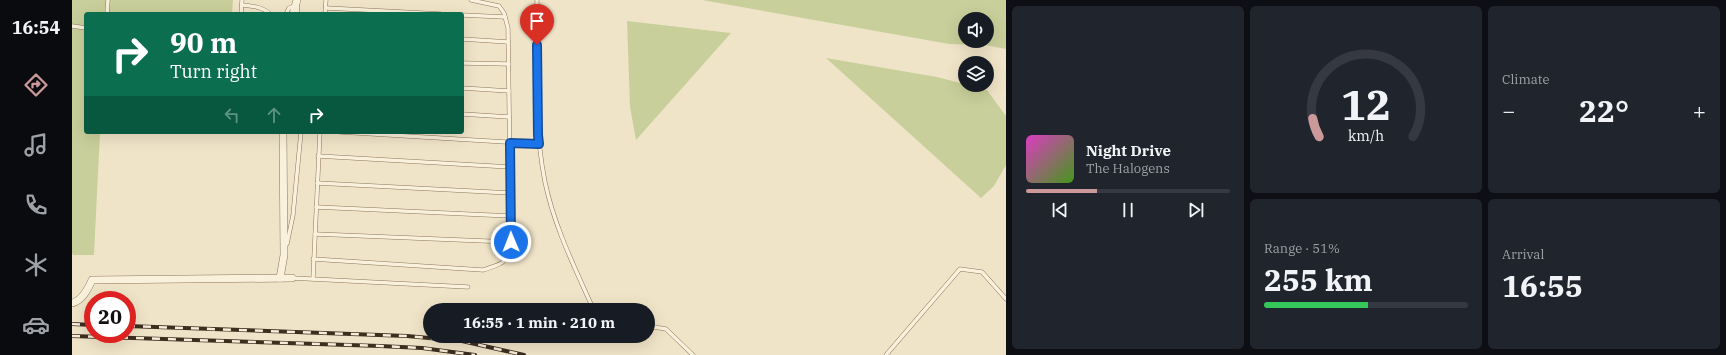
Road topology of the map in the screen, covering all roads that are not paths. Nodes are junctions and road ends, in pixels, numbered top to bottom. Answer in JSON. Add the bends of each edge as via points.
{"nodes":[{"id":1,"x":108,"y":0,"type":"edge"},
{"id":2,"x":242,"y":0,"type":"edge"},
{"id":3,"x":326,"y":0,"type":"edge"},
{"id":4,"x":471,"y":0,"type":"edge"},
{"id":5,"x":537,"y":0,"type":"edge"},
{"id":6,"x":297,"y":2,"type":"edge"},
{"id":7,"x":242,"y":5,"type":"junction"},
{"id":8,"x":326,"y":8,"type":"junction"},
{"id":9,"x":107,"y":12,"type":"edge"},
{"id":10,"x":241,"y":12,"type":"edge"},
{"id":11,"x":268,"y":12,"type":"edge"},
{"id":12,"x":287,"y":12,"type":"edge"},
{"id":13,"x":294,"y":12,"type":"edge"},
{"id":14,"x":298,"y":12,"type":"edge"},
{"id":15,"x":325,"y":12,"type":"edge"},
{"id":16,"x":403,"y":12,"type":"edge"},
{"id":17,"x":464,"y":15,"type":"edge"},
{"id":18,"x":505,"y":17,"type":"junction"},
{"id":19,"x":72,"y":26,"type":"edge"},
{"id":20,"x":84,"y":28,"type":"edge"},
{"id":21,"x":464,"y":39,"type":"edge"},
{"id":22,"x":508,"y":42,"type":"junction"},
{"id":23,"x":464,"y":63,"type":"edge"},
{"id":24,"x":509,"y":64,"type":"junction"},
{"id":25,"x":464,"y":88,"type":"edge"},
{"id":26,"x":509,"y":91,"type":"junction"},
{"id":27,"x":464,"y":114,"type":"edge"},
{"id":28,"x":510,"y":117,"type":"junction"},
{"id":29,"x":283,"y":134,"type":"edge"},
{"id":30,"x":301,"y":134,"type":"edge"},
{"id":31,"x":320,"y":134,"type":"edge"},
{"id":32,"x":371,"y":134,"type":"edge"},
{"id":33,"x":510,"y":143,"type":"junction"},
{"id":34,"x":539,"y":144,"type":"junction"},
{"id":35,"x":318,"y":156,"type":"junction"},
{"id":36,"x":510,"y":167,"type":"junction"},
{"id":37,"x":317,"y":183,"type":"junction"},
{"id":38,"x":511,"y":193,"type":"junction"},
{"id":39,"x":316,"y":207,"type":"junction"},
{"id":40,"x":511,"y":216,"type":"junction"},
{"id":41,"x":315,"y":234,"type":"junction"},
{"id":42,"x":511,"y":242,"type":"junction"},
{"id":43,"x":284,"y":255,"type":"junction"},
{"id":44,"x":314,"y":259,"type":"junction"},
{"id":45,"x":280,"y":278,"type":"junction"},
{"id":46,"x":292,"y":278,"type":"joint"},
{"id":47,"x":313,"y":279,"type":"junction"},
{"id":48,"x":468,"y":287,"type":"dead end"},
{"id":49,"x":1006,"y":299,"type":"edge"},
{"id":50,"x":591,"y":303,"type":"edge"},
{"id":51,"x":72,"y":304,"type":"edge"},
{"id":52,"x":655,"y":327,"type":"edge"},
{"id":53,"x":694,"y":355,"type":"edge"},
{"id":54,"x":886,"y":355,"type":"edge"}],
"edges":[{"from":1,"to":9,"type":"lane"},
{"from":2,"to":7,"type":"lane"},
{"from":3,"to":8,"type":"lane"},
{"from":4,"to":18,"type":"lane","via":[[499,6]]},
{"from":5,"to":34,"type":"lane"},
{"from":6,"to":12,"type":"lane"},
{"from":6,"to":13,"type":"street"},
{"from":6,"to":14,"type":"lane"},
{"from":7,"to":10,"type":"lane"},
{"from":7,"to":11,"type":"lane"},
{"from":8,"to":15,"type":"lane"},
{"from":8,"to":16,"type":"lane"},
{"from":17,"to":18,"type":"lane"},
{"from":18,"to":22,"type":"lane"},
{"from":19,"to":20,"type":"lane"},
{"from":21,"to":22,"type":"lane"},
{"from":22,"to":24,"type":"lane"},
{"from":23,"to":24,"type":"lane"},
{"from":24,"to":26,"type":"lane"},
{"from":25,"to":26,"type":"lane"},
{"from":26,"to":28,"type":"lane"},
{"from":27,"to":28,"type":"lane"},
{"from":28,"to":33,"type":"lane"},
{"from":29,"to":43,"type":"street"},
{"from":30,"to":43,"type":"lane","via":[[293,215]]},
{"from":31,"to":35,"type":"lane"},
{"from":32,"to":33,"type":"lane"},
{"from":33,"to":34,"type":"lane"},
{"from":33,"to":36,"type":"lane"},
{"from":34,"to":50,"type":"lane","via":[[545,183],[562,240]]},
{"from":35,"to":36,"type":"lane"},
{"from":35,"to":37,"type":"lane"},
{"from":36,"to":38,"type":"lane"},
{"from":37,"to":38,"type":"lane"},
{"from":37,"to":39,"type":"lane"},
{"from":38,"to":40,"type":"lane"},
{"from":39,"to":40,"type":"lane"},
{"from":39,"to":41,"type":"lane"},
{"from":40,"to":42,"type":"lane"},
{"from":41,"to":42,"type":"lane"},
{"from":41,"to":44,"type":"lane"},
{"from":42,"to":44,"type":"lane","via":[[508,258],[502,264],[483,270]]},
{"from":43,"to":45,"type":"street"},
{"from":44,"to":47,"type":"lane"},
{"from":45,"to":46,"type":"street"},
{"from":45,"to":51,"type":"street","via":[[92,280],[85,293]]},
{"from":46,"to":47,"type":"lane"},
{"from":47,"to":48,"type":"lane"},
{"from":49,"to":54,"type":"lane","via":[[982,272],[960,269]]},
{"from":52,"to":53,"type":"lane","via":[[666,329]]}]}
